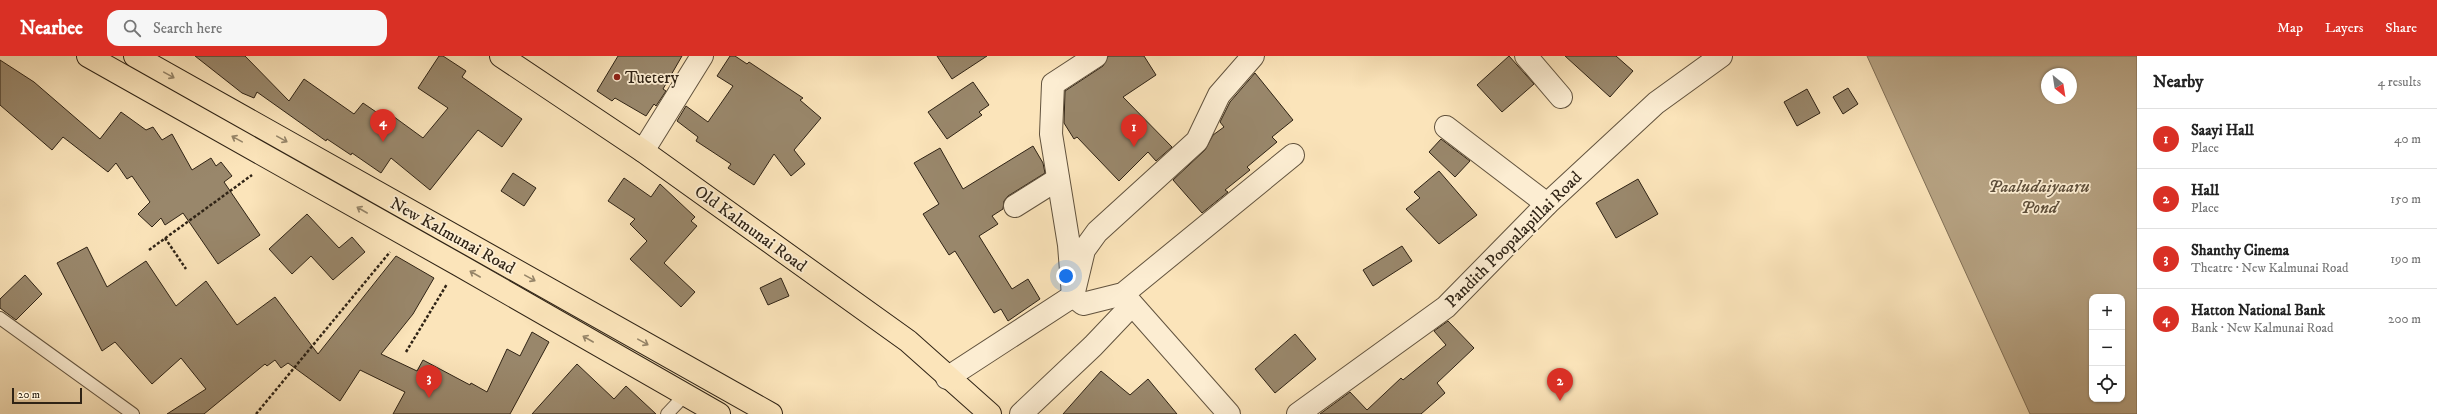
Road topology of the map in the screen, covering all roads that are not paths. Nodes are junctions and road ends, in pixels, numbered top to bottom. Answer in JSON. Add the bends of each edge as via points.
{"nodes":[{"id":1,"x":88,"y":56,"type":"edge"},
{"id":2,"x":135,"y":56,"type":"edge"},
{"id":3,"x":501,"y":56,"type":"edge"},
{"id":4,"x":702,"y":56,"type":"edge"},
{"id":5,"x":1096,"y":56,"type":"edge"},
{"id":6,"x":1253,"y":56,"type":"edge"},
{"id":7,"x":1526,"y":56,"type":"edge"},
{"id":8,"x":1721,"y":56,"type":"edge"},
{"id":9,"x":1561,"y":96,"type":"dead end"},
{"id":10,"x":1446,"y":126,"type":"dead end"},
{"id":11,"x":643,"y":151,"type":"junction"},
{"id":12,"x":1293,"y":154,"type":"dead end"},
{"id":13,"x":1058,"y":179,"type":"junction"},
{"id":14,"x":1547,"y":204,"type":"junction"},
{"id":15,"x":1015,"y":206,"type":"dead end"},
{"id":16,"x":1073,"y":296,"type":"junction"},
{"id":17,"x":1127,"y":299,"type":"junction"},
{"id":18,"x":0,"y":318,"type":"edge"},
{"id":19,"x":947,"y":378,"type":"junction"},
{"id":20,"x":685,"y":395,"type":"junction"},
{"id":21,"x":133,"y":414,"type":"edge"},
{"id":22,"x":667,"y":414,"type":"edge"},
{"id":23,"x":719,"y":414,"type":"edge"},
{"id":24,"x":771,"y":414,"type":"edge"},
{"id":25,"x":990,"y":414,"type":"edge"},
{"id":26,"x":1021,"y":414,"type":"edge"},
{"id":27,"x":1230,"y":414,"type":"edge"},
{"id":28,"x":1298,"y":414,"type":"edge"}],
"edges":[{"from":20,"to":1,"type":"main road","name":"New Kalmunai Road","one_way":true,"via":[[459,264]]},
{"from":2,"to":24,"type":"main road","name":"New Kalmunai Road","one_way":true},
{"from":3,"to":11,"type":"main road","name":"Old Kalmunai Road"},
{"from":4,"to":11,"type":"street"},
{"from":5,"to":13,"type":"street","via":[[1053,84],[1051,134]]},
{"from":6,"to":16,"type":"street","via":[[1219,95],[1197,141],[1097,232],[1084,250]]},
{"from":7,"to":9,"type":"street"},
{"from":8,"to":14,"type":"street","name":"Pandith Poopalapillai Road","via":[[1656,103]]},
{"from":10,"to":14,"type":"street"},
{"from":11,"to":19,"type":"main road","name":"Old Kalmunai Road","via":[[908,341]]},
{"from":12,"to":17,"type":"street"},
{"from":13,"to":15,"type":"street"},
{"from":13,"to":16,"type":"street","via":[[1069,245]]},
{"from":14,"to":28,"type":"street","name":"Pandith Poopalapillai Road","via":[[1446,307]]},
{"from":16,"to":17,"type":"street","via":[[1083,304]]},
{"from":16,"to":19,"type":"street"},
{"from":17,"to":26,"type":"street","via":[[1093,346]]},
{"from":17,"to":27,"type":"street"},
{"from":18,"to":21,"type":"lane"},
{"from":19,"to":25,"type":"main road","name":"Old Kalmunai Road"},
{"from":20,"to":22,"type":"lane"},
{"from":20,"to":23,"type":"main road","name":"New Kalmunai Road"}]}
